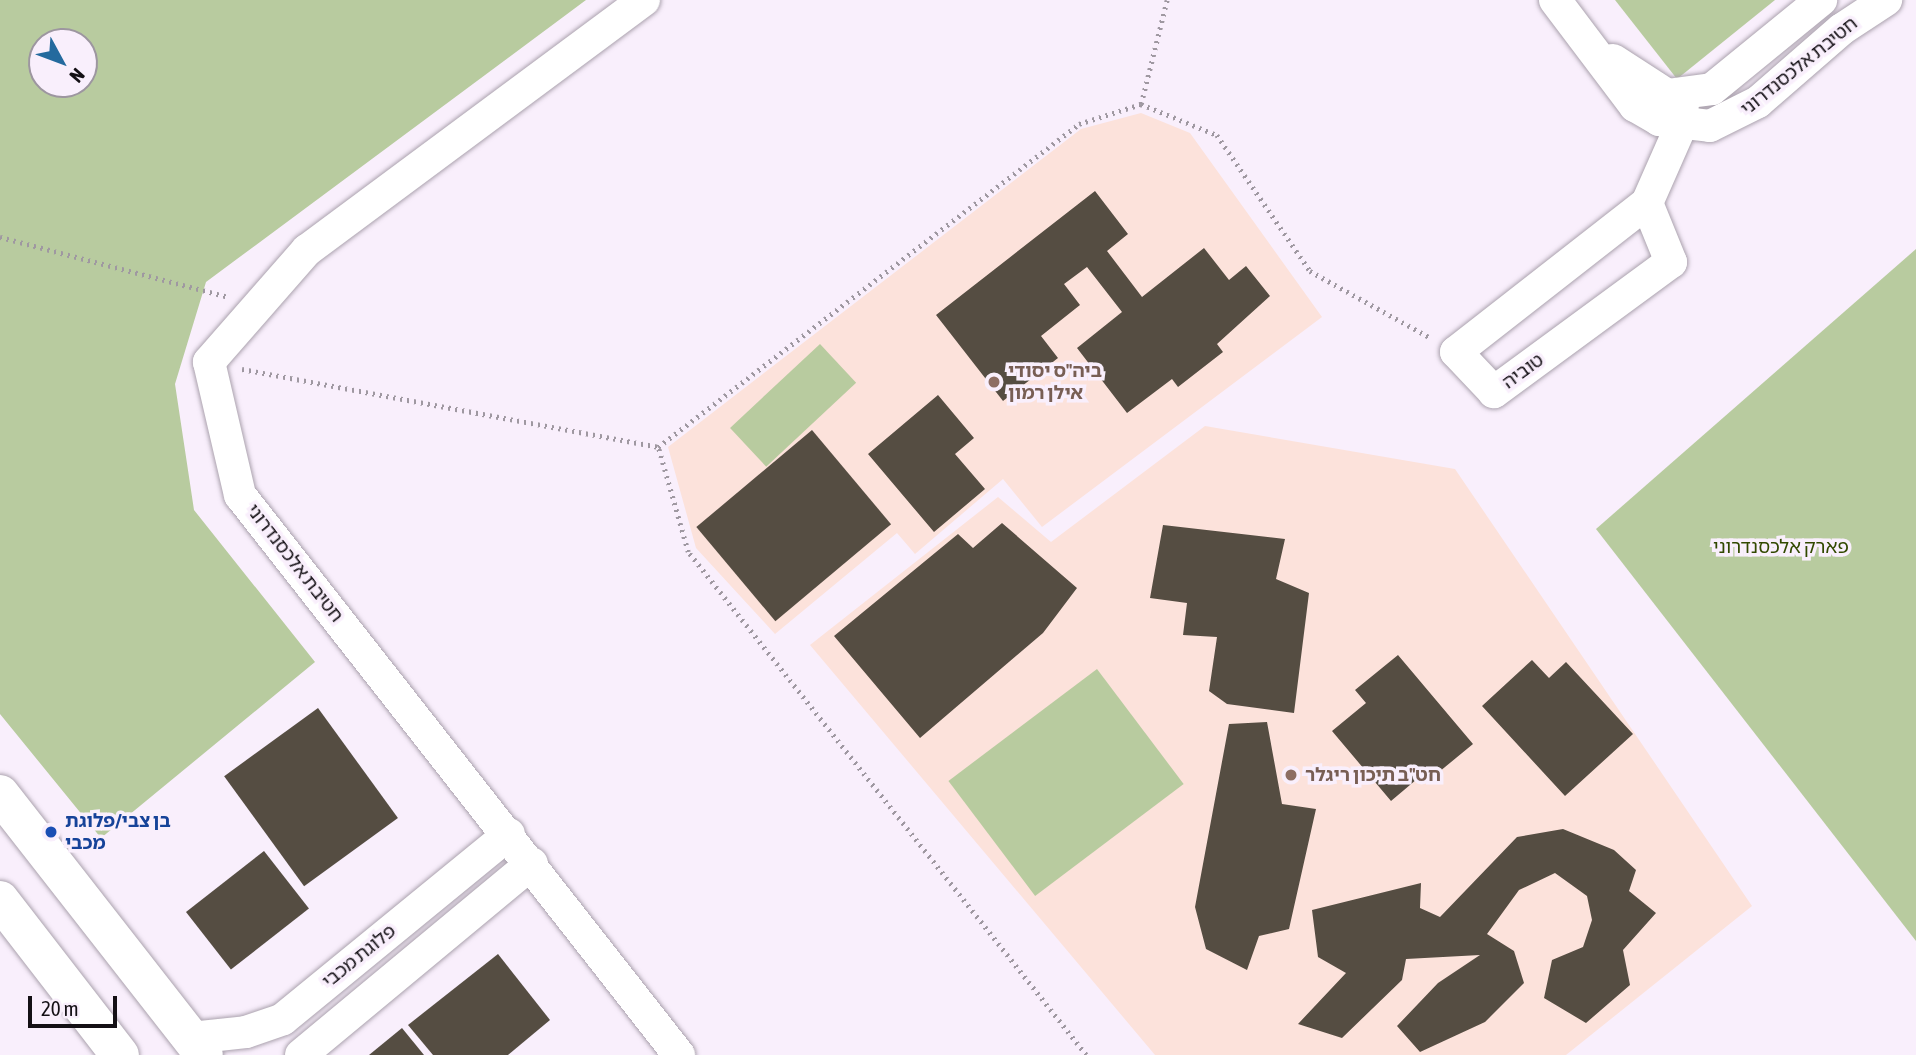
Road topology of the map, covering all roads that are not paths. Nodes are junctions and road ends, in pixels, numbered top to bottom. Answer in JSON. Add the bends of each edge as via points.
{"nodes":[{"id":1,"x":644,"y":0,"type":"edge"},
{"id":2,"x":1555,"y":0,"type":"edge"},
{"id":3,"x":1821,"y":0,"type":"edge"},
{"id":4,"x":1886,"y":0,"type":"edge"},
{"id":5,"x":1583,"y":34,"type":"junction"},
{"id":6,"x":1684,"y":94,"type":"junction"},
{"id":7,"x":1681,"y":126,"type":"junction"},
{"id":8,"x":1647,"y":203,"type":"junction"},
{"id":9,"x":0,"y":794,"type":"edge"},
{"id":10,"x":509,"y":834,"type":"junction"},
{"id":11,"x":532,"y":863,"type":"junction"},
{"id":12,"x":0,"y":900,"type":"edge"},
{"id":13,"x":197,"y":1047,"type":"edge"},
{"id":14,"x":120,"y":1055,"type":"edge"},
{"id":15,"x":301,"y":1055,"type":"edge"},
{"id":16,"x":679,"y":1055,"type":"edge"}],
"edges":[{"from":1,"to":10,"type":"street","name":"חטיבת אלכסנדרוני","via":[[307,250],[209,362],[240,495]]},
{"from":2,"to":5,"type":"street","name":"חטיבת אלכסנדרוני"},
{"from":3,"to":6,"type":"street","name":"חטיבת אלכסנדרוני","via":[[1731,76],[1712,89]]},
{"from":4,"to":7,"type":"street","name":"חטיבת אלכסנדרוני","via":[[1735,117],[1710,126]]},
{"from":5,"to":6,"type":"street","name":"חטיבת אלכסנדרוני","via":[[1649,88]]},
{"from":5,"to":7,"type":"street","name":"חטיבת אלכסנדרוני","via":[[1635,106]]},
{"from":6,"to":7,"type":"street"},
{"from":7,"to":8,"type":"street"},
{"from":8,"to":8,"type":"street","name":"טוביה","via":[[1671,262],[1494,392],[1456,352]]},
{"from":9,"to":13,"type":"main road"},
{"from":10,"to":11,"type":"street","name":"חטיבת אלכסנדרוני"},
{"from":10,"to":13,"type":"street","name":"פלוגת מכבי","via":[[283,1019]]},
{"from":11,"to":15,"type":"street","name":"פלוגת מכבי"},
{"from":11,"to":16,"type":"street","name":"חטיבת אלכסנדרוני"},
{"from":12,"to":14,"type":"main road"}]}
